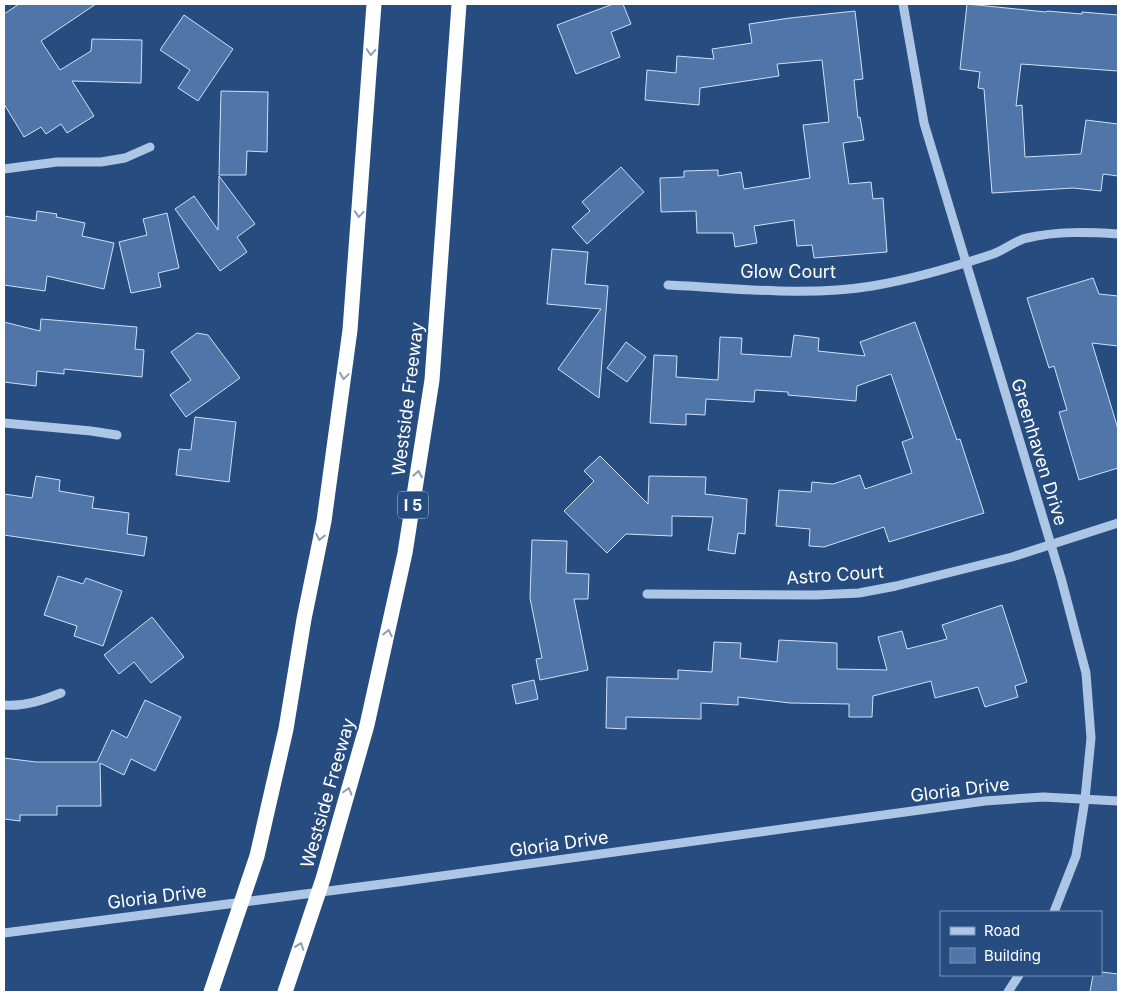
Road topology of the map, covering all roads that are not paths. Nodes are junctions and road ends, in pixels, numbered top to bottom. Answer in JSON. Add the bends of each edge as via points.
{"nodes":[{"id":1,"x":374,"y":4,"type":"edge"},
{"id":2,"x":459,"y":4,"type":"edge"},
{"id":3,"x":903,"y":4,"type":"edge"},
{"id":4,"x":150,"y":147,"type":"dead end"},
{"id":5,"x":4,"y":168,"type":"edge"},
{"id":6,"x":1118,"y":234,"type":"edge"},
{"id":7,"x":965,"y":264,"type":"junction"},
{"id":8,"x":668,"y":285,"type":"dead end"},
{"id":9,"x":4,"y":424,"type":"edge"},
{"id":10,"x":117,"y":435,"type":"dead end"},
{"id":11,"x":1118,"y":523,"type":"edge"},
{"id":12,"x":1051,"y":545,"type":"junction"},
{"id":13,"x":647,"y":594,"type":"dead end"},
{"id":14,"x":61,"y":693,"type":"dead end"},
{"id":15,"x":4,"y":705,"type":"edge"},
{"id":16,"x":1085,"y":799,"type":"junction"},
{"id":17,"x":1118,"y":801,"type":"edge"},
{"id":18,"x":1054,"y":911,"type":"edge"},
{"id":19,"x":4,"y":933,"type":"edge"},
{"id":20,"x":1018,"y":976,"type":"edge"},
{"id":21,"x":211,"y":992,"type":"edge"},
{"id":22,"x":285,"y":992,"type":"edge"},
{"id":23,"x":1008,"y":992,"type":"edge"}],
"edges":[{"from":1,"to":21,"type":"highway","one_way":true,"via":[[350,330],[324,521],[286,729],[257,856]]},
{"from":22,"to":2,"type":"highway","name":"Westside Freeway","number":"I 5","one_way":true,"via":[[323,878],[367,725],[405,553],[432,380]]},
{"from":3,"to":7,"type":"street","name":"Greenhaven Drive","via":[[924,123]]},
{"from":4,"to":5,"type":"street","via":[[125,158],[101,162],[57,162]]},
{"from":6,"to":7,"type":"street","name":"Glow Court","via":[[1072,232],[1025,238],[1000,252]]},
{"from":7,"to":8,"type":"street","name":"Glow Court","via":[[871,286],[812,292]]},
{"from":7,"to":12,"type":"street","name":"Greenhaven Drive"},
{"from":9,"to":10,"type":"street"},
{"from":11,"to":12,"type":"street","name":"Astro Court"},
{"from":12,"to":13,"type":"street","name":"Astro Court","via":[[859,593]]},
{"from":12,"to":16,"type":"street","name":"Greenhaven Drive","via":[[1086,673],[1091,738]]},
{"from":14,"to":15,"type":"street","via":[[37,702]]},
{"from":16,"to":17,"type":"street","name":"Gloria Drive"},
{"from":16,"to":18,"type":"street","name":"Greenhaven Drive","via":[[1076,856]]},
{"from":16,"to":19,"type":"street","name":"Gloria Drive","via":[[1043,797],[985,801]]},
{"from":20,"to":23,"type":"street"}]}
